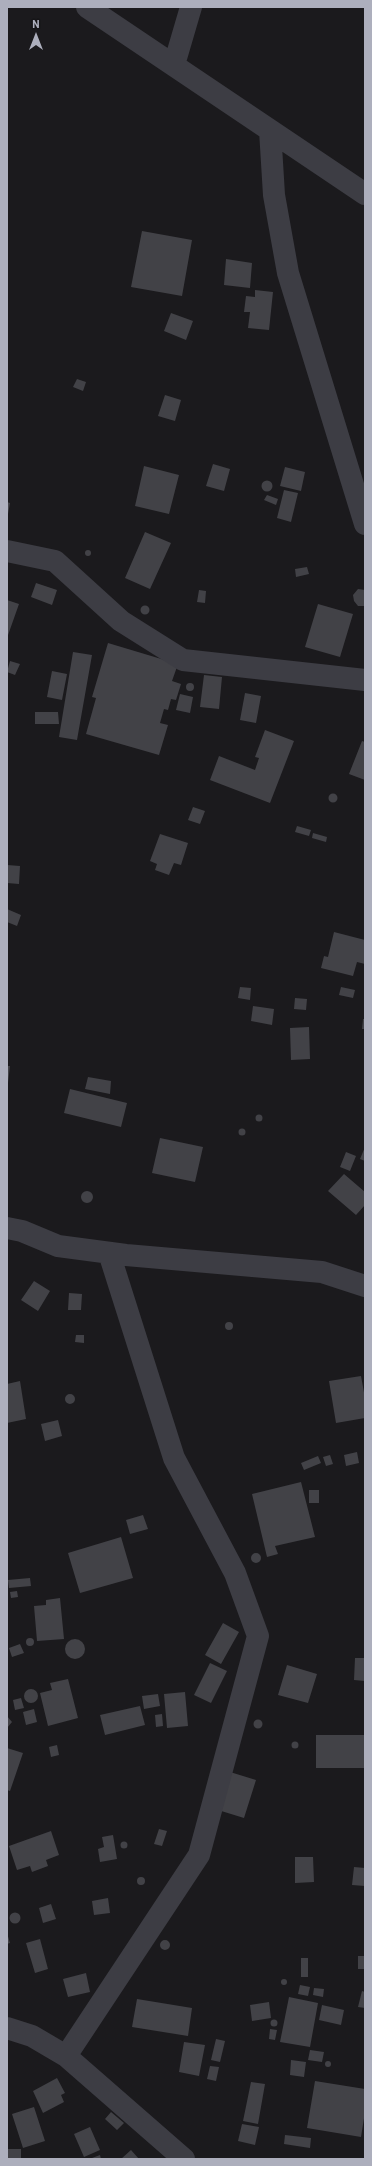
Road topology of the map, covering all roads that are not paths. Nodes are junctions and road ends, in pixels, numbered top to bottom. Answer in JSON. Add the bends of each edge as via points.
{"nodes":[{"id":1,"x":87,"y":7,"type":"edge"},
{"id":2,"x":191,"y":7,"type":"edge"},
{"id":3,"x":174,"y":65,"type":"junction"},
{"id":4,"x":270,"y":130,"type":"junction"},
{"id":5,"x":365,"y":194,"type":"edge"},
{"id":6,"x":365,"y":524,"type":"edge"},
{"id":7,"x":7,"y":551,"type":"edge"},
{"id":8,"x":365,"y":680,"type":"edge"},
{"id":9,"x":7,"y":1228,"type":"edge"},
{"id":10,"x":109,"y":1253,"type":"junction"},
{"id":11,"x":365,"y":1286,"type":"edge"},
{"id":12,"x":7,"y":2028,"type":"edge"},
{"id":13,"x":66,"y":2056,"type":"junction"},
{"id":14,"x":184,"y":2159,"type":"edge"}],
"edges":[{"from":1,"to":3,"type":"street"},
{"from":2,"to":3,"type":"street"},
{"from":3,"to":4,"type":"street"},
{"from":4,"to":5,"type":"street"},
{"from":4,"to":6,"type":"street","via":[[274,195],[288,273]]},
{"from":7,"to":8,"type":"street","via":[[55,561],[120,621],[183,660]]},
{"from":9,"to":10,"type":"street","via":[[22,1231],[58,1246]]},
{"from":10,"to":11,"type":"street","via":[[322,1272]]},
{"from":10,"to":13,"type":"street","via":[[174,1458],[235,1573],[258,1636],[199,1855]]},
{"from":12,"to":13,"type":"street","via":[[32,2036]]},
{"from":13,"to":14,"type":"street"}]}
